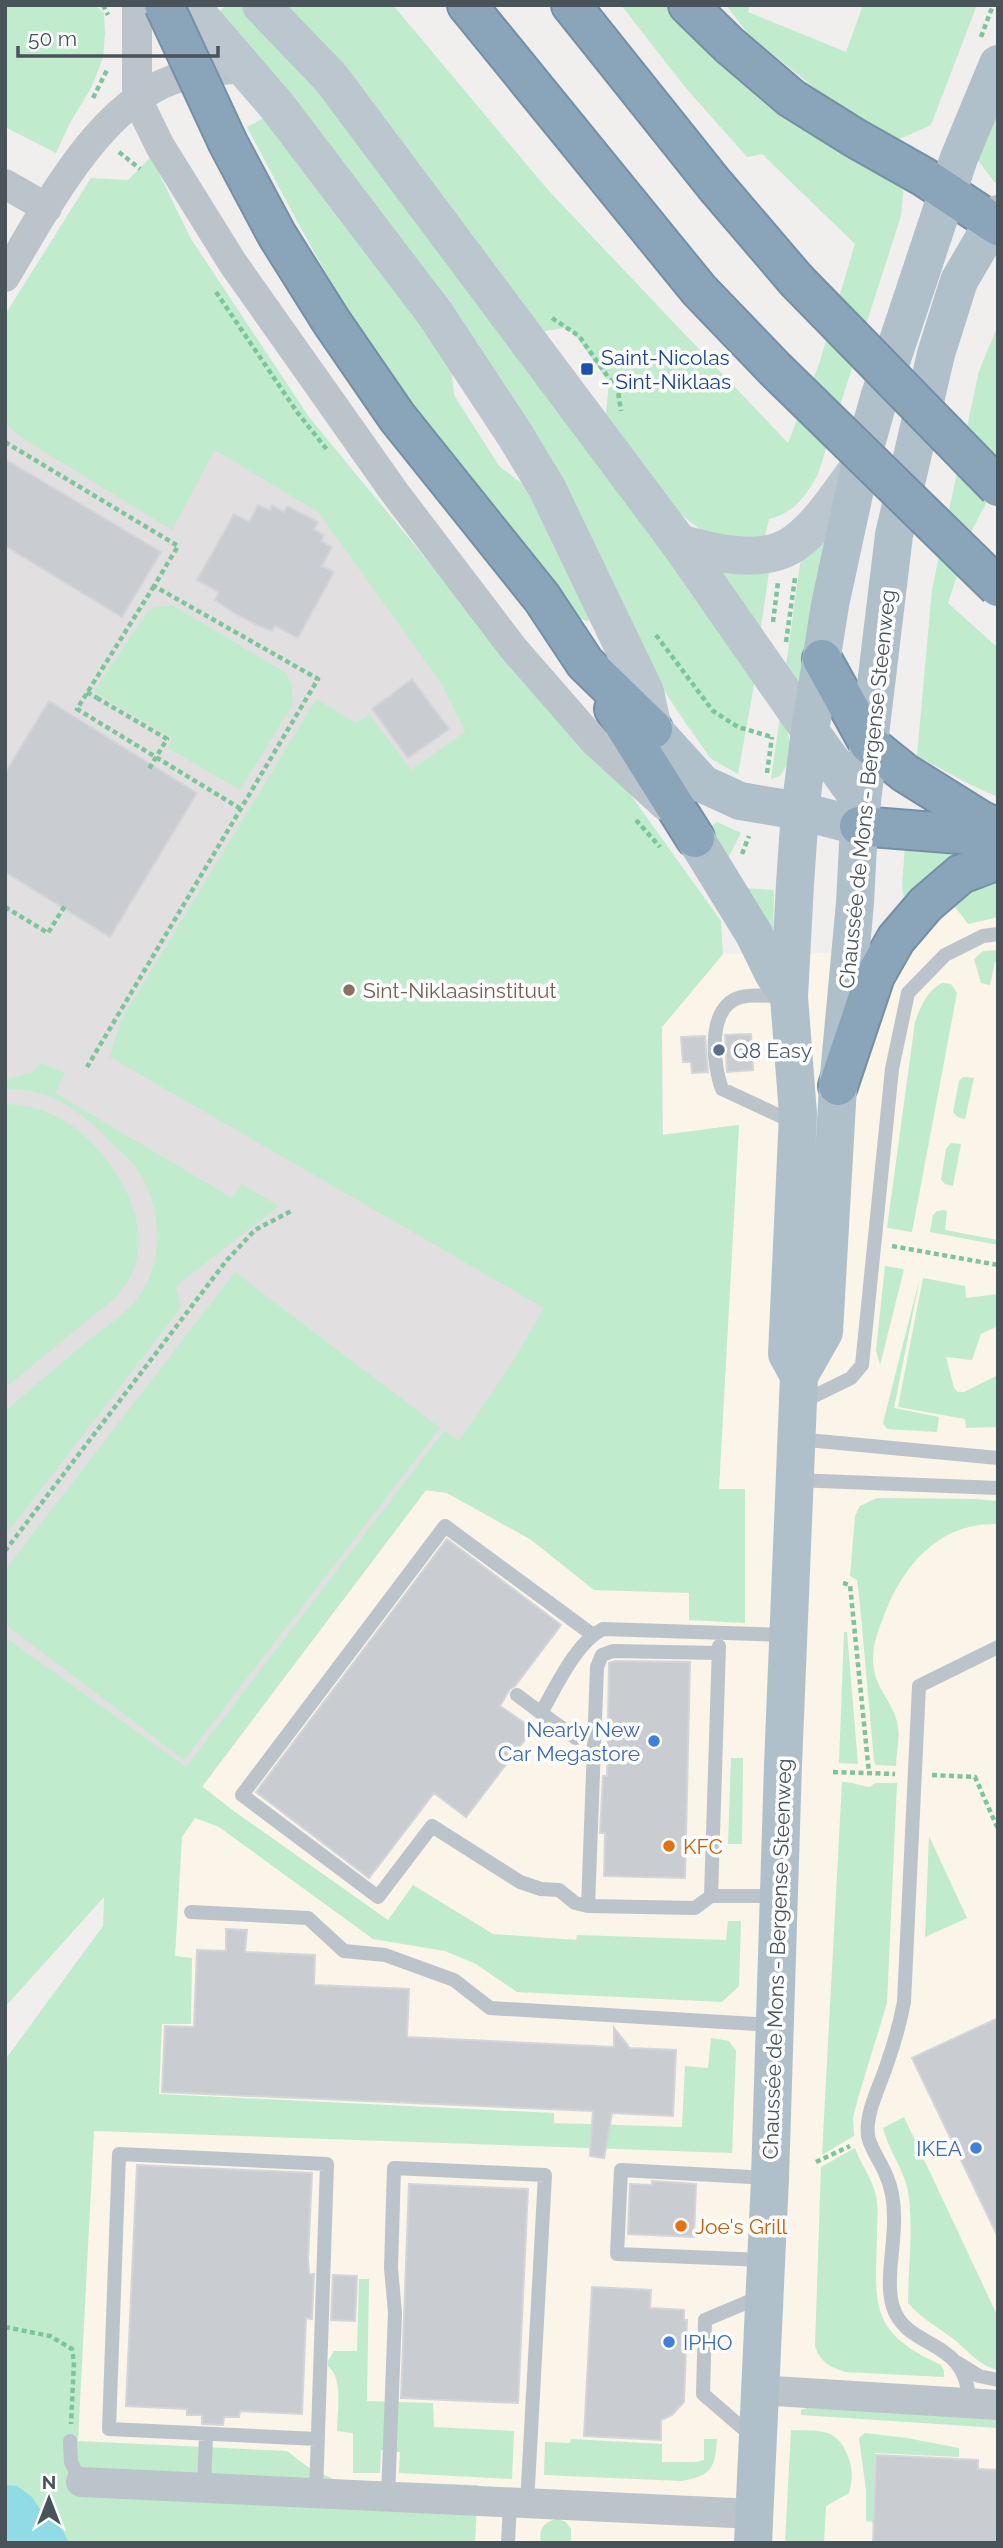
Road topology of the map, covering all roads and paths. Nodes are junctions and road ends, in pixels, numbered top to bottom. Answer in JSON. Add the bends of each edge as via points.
{"nodes":[{"id":1,"x":103,"y":5,"type":"edge"},
{"id":2,"x":137,"y":5,"type":"edge"},
{"id":3,"x":164,"y":5,"type":"edge"},
{"id":4,"x":190,"y":5,"type":"edge"},
{"id":5,"x":261,"y":5,"type":"edge"},
{"id":6,"x":467,"y":5,"type":"edge"},
{"id":7,"x":482,"y":5,"type":"edge"},
{"id":8,"x":570,"y":5,"type":"edge"},
{"id":9,"x":688,"y":5,"type":"edge"},
{"id":10,"x":707,"y":5,"type":"edge"},
{"id":11,"x":109,"y":26,"type":"dead end"},
{"id":12,"x":729,"y":45,"type":"junction"},
{"id":13,"x":109,"y":61,"type":"dead end"},
{"id":14,"x":998,"y":64,"type":"edge"},
{"id":15,"x":246,"y":68,"type":"junction"},
{"id":16,"x":518,"y":69,"type":"junction"},
{"id":17,"x":137,"y":99,"type":"junction"},
{"id":18,"x":97,"y":134,"type":"junction"},
{"id":19,"x":5,"y":184,"type":"edge"},
{"id":20,"x":947,"y":194,"type":"junction"},
{"id":21,"x":47,"y":208,"type":"junction"},
{"id":22,"x":996,"y":221,"type":"edge"},
{"id":23,"x":5,"y":277,"type":"edge"},
{"id":24,"x":5,"y":442,"type":"edge"},
{"id":25,"x":860,"y":466,"type":"junction"},
{"id":26,"x":998,"y":487,"type":"edge"},
{"id":27,"x":679,"y":543,"type":"junction"},
{"id":28,"x":779,"y":575,"type":"dead end"},
{"id":29,"x":154,"y":586,"type":"junction"},
{"id":30,"x":998,"y":587,"type":"edge"},
{"id":31,"x":772,"y":625,"type":"dead end"},
{"id":32,"x":822,"y":659,"type":"junction"},
{"id":33,"x":585,"y":663,"type":"junction"},
{"id":34,"x":87,"y":692,"type":"junction"},
{"id":35,"x":653,"y":729,"type":"junction"},
{"id":36,"x":810,"y":731,"type":"junction"},
{"id":37,"x":869,"y":744,"type":"junction"},
{"id":38,"x":149,"y":769,"type":"dead end"},
{"id":39,"x":241,"y":809,"type":"junction"},
{"id":40,"x":800,"y":811,"type":"junction"},
{"id":41,"x":861,"y":815,"type":"junction"},
{"id":42,"x":998,"y":828,"type":"edge"},
{"id":43,"x":998,"y":836,"type":"edge"},
{"id":44,"x":695,"y":838,"type":"junction"},
{"id":45,"x":998,"y":860,"type":"edge"},
{"id":46,"x":66,"y":904,"type":"dead end"},
{"id":47,"x":5,"y":907,"type":"edge"},
{"id":48,"x":998,"y":934,"type":"edge"},
{"id":49,"x":789,"y":997,"type":"junction"},
{"id":50,"x":87,"y":1067,"type":"dead end"},
{"id":51,"x":838,"y":1086,"type":"junction"},
{"id":52,"x":797,"y":1125,"type":"junction"},
{"id":53,"x":293,"y":1210,"type":"dead end"},
{"id":54,"x":906,"y":1248,"type":"dead end"},
{"id":55,"x":998,"y":1265,"type":"edge"},
{"id":56,"x":798,"y":1406,"type":"junction"},
{"id":57,"x":998,"y":1458,"type":"edge"},
{"id":58,"x":794,"y":1480,"type":"junction"},
{"id":59,"x":998,"y":1488,"type":"edge"},
{"id":60,"x":5,"y":1551,"type":"edge"},
{"id":61,"x":842,"y":1583,"type":"dead end"},
{"id":62,"x":720,"y":1632,"type":"junction"},
{"id":63,"x":593,"y":1635,"type":"junction"},
{"id":64,"x":789,"y":1635,"type":"junction"},
{"id":65,"x":998,"y":1647,"type":"edge"},
{"id":66,"x":719,"y":1653,"type":"junction"},
{"id":67,"x":517,"y":1695,"type":"dead end"},
{"id":68,"x":541,"y":1713,"type":"junction"},
{"id":69,"x":576,"y":1738,"type":"dead end"},
{"id":70,"x":833,"y":1772,"type":"dead end"},
{"id":71,"x":869,"y":1773,"type":"junction"},
{"id":72,"x":915,"y":1775,"type":"junction"},
{"id":73,"x":998,"y":1829,"type":"edge"},
{"id":74,"x":711,"y":1896,"type":"junction"},
{"id":75,"x":780,"y":1896,"type":"junction"},
{"id":76,"x":588,"y":1906,"type":"junction"},
{"id":77,"x":191,"y":1912,"type":"dead end"},
{"id":78,"x":775,"y":2025,"type":"junction"},
{"id":79,"x":868,"y":2136,"type":"junction"},
{"id":80,"x":816,"y":2162,"type":"dead end"},
{"id":81,"x":769,"y":2178,"type":"junction"},
{"id":82,"x":764,"y":2278,"type":"junction"},
{"id":83,"x":5,"y":2327,"type":"edge"},
{"id":84,"x":956,"y":2362,"type":"junction"},
{"id":85,"x":998,"y":2381,"type":"edge"},
{"id":86,"x":759,"y":2390,"type":"junction"},
{"id":87,"x":990,"y":2404,"type":"edge"},
{"id":88,"x":206,"y":2434,"type":"junction"},
{"id":89,"x":317,"y":2439,"type":"junction"},
{"id":90,"x":757,"y":2440,"type":"junction"},
{"id":91,"x":70,"y":2441,"type":"joint"},
{"id":92,"x":81,"y":2482,"type":"joint"},
{"id":93,"x":204,"y":2488,"type":"junction"},
{"id":94,"x":316,"y":2493,"type":"junction"},
{"id":95,"x":388,"y":2497,"type":"junction"},
{"id":96,"x":519,"y":2503,"type":"junction"},
{"id":97,"x":753,"y":2528,"type":"edge"},
{"id":98,"x":508,"y":2543,"type":"edge"}],
"edges":[{"from":1,"to":11,"type":"path"},
{"from":2,"to":17,"type":"street"},
{"from":3,"to":33,"type":"highway","bridge":true,"via":[[222,131],[277,235],[397,417],[542,598]]},
{"from":4,"to":15,"type":"street"},
{"from":5,"to":27,"type":"street","via":[[331,79]]},
{"from":6,"to":16,"type":"highway"},
{"from":7,"to":16,"type":"highway"},
{"from":8,"to":26,"type":"highway","bridge":true,"via":[[796,279]]},
{"from":9,"to":12,"type":"highway"},
{"from":10,"to":12,"type":"lane"},
{"from":12,"to":20,"type":"highway","via":[[791,97]]},
{"from":13,"to":18,"type":"path","via":[[83,115],[82,124]]},
{"from":14,"to":20,"type":"main road","name":"Chaussée de Mons - Bergense Steenweg"},
{"from":15,"to":17,"type":"street","via":[[173,79]]},
{"from":15,"to":35,"type":"street","via":[[436,315],[515,435],[547,488],[645,692]]},
{"from":16,"to":30,"type":"highway","bridge":true,"via":[[699,290]]},
{"from":17,"to":18,"type":"street"},
{"from":17,"to":44,"type":"street","via":[[160,146],[232,262],[403,504],[522,659],[594,741]]},
{"from":18,"to":21,"type":"street"},
{"from":19,"to":21,"type":"street"},
{"from":20,"to":22,"type":"highway"},
{"from":20,"to":25,"type":"main road","name":"Chaussée de Mons - Bergense Steenweg"},
{"from":21,"to":23,"type":"street"},
{"from":22,"to":37,"type":"main road","name":"Chaussée de Mons - Bergense Steenweg","via":[[959,281],[913,448],[886,586]]},
{"from":24,"to":29,"type":"path","via":[[178,546]]},
{"from":25,"to":27,"type":"street","via":[[795,544],[760,555],[738,556]]},
{"from":25,"to":32,"type":"main road","name":"Chaussée de Mons - Bergense Steenweg"},
{"from":27,"to":36,"type":"street"},
{"from":28,"to":31,"type":"path"},
{"from":29,"to":34,"type":"path"},
{"from":29,"to":39,"type":"path","via":[[318,679]]},
{"from":32,"to":36,"type":"main road","name":"Chaussée de Mons - Bergense Steenweg"},
{"from":32,"to":37,"type":"highway"},
{"from":33,"to":35,"type":"highway"},
{"from":33,"to":44,"type":"highway"},
{"from":34,"to":38,"type":"path","bridge":true,"via":[[167,739]]},
{"from":34,"to":39,"type":"path","via":[[77,709]]},
{"from":35,"to":40,"type":"main road","via":[[703,783],[740,801]]},
{"from":36,"to":40,"type":"main road","name":"Chaussée de Mons - Bergense Steenweg"},
{"from":36,"to":41,"type":"main road"},
{"from":37,"to":41,"type":"main road","name":"Chaussée de Mons - Bergense Steenweg"},
{"from":37,"to":42,"type":"highway","via":[[905,773]]},
{"from":39,"to":50,"type":"path"},
{"from":40,"to":41,"type":"main road"},
{"from":40,"to":49,"type":"main road","name":"Chaussée de Mons - Bergense Steenweg"},
{"from":41,"to":43,"type":"highway"},
{"from":41,"to":51,"type":"main road","name":"Chaussée de Mons - Bergense Steenweg"},
{"from":44,"to":49,"type":"main road"},
{"from":45,"to":51,"type":"highway","via":[[961,874],[895,939],[875,976]]},
{"from":46,"to":47,"type":"path","via":[[48,933]]},
{"from":48,"to":56,"type":"lane","via":[[983,936],[945,955],[908,993],[892,1069],[862,1365],[851,1378]]},
{"from":49,"to":52,"type":"main road","name":"Chaussée de Mons - Bergense Steenweg"},
{"from":49,"to":52,"type":"lane","via":[[739,998],[725,1008],[714,1031],[716,1073],[722,1089]]},
{"from":51,"to":56,"type":"main road","name":"Chaussée de Mons - Bergense Steenweg","via":[[824,1332]]},
{"from":52,"to":56,"type":"main road","name":"Chaussée de Mons - Bergense Steenweg","via":[[787,1354]]},
{"from":53,"to":60,"type":"path","via":[[255,1230],[227,1260]]},
{"from":54,"to":55,"type":"path"},
{"from":56,"to":57,"type":"lane"},
{"from":56,"to":58,"type":"main road","name":"Chaussée de Mons - Bergense Steenweg"},
{"from":58,"to":59,"type":"lane"},
{"from":58,"to":64,"type":"main road","name":"Chaussée de Mons - Bergense Steenweg"},
{"from":61,"to":71,"type":"path","via":[[850,1585]]},
{"from":62,"to":63,"type":"lane","via":[[603,1629]]},
{"from":62,"to":64,"type":"lane"},
{"from":62,"to":66,"type":"lane"},
{"from":63,"to":68,"type":"lane"},
{"from":63,"to":76,"type":"lane","via":[[445,1526],[242,1795],[378,1897],[432,1826],[520,1882],[559,1890],[575,1903]]},
{"from":64,"to":75,"type":"main road","name":"Chaussée de Mons - Bergense Steenweg"},
{"from":65,"to":72,"type":"lane","via":[[919,1686]]},
{"from":66,"to":74,"type":"lane"},
{"from":66,"to":76,"type":"lane","via":[[613,1651],[602,1655],[597,1667]]},
{"from":67,"to":68,"type":"lane"},
{"from":68,"to":69,"type":"lane"},
{"from":70,"to":71,"type":"path"},
{"from":71,"to":72,"type":"path"},
{"from":72,"to":73,"type":"path","via":[[975,1777]]},
{"from":72,"to":79,"type":"lane","via":[[904,2002],[869,2118]]},
{"from":74,"to":75,"type":"lane"},
{"from":74,"to":76,"type":"lane","via":[[695,1908]]},
{"from":75,"to":78,"type":"main road","name":"Chaussée de Mons - Bergense Steenweg"},
{"from":77,"to":78,"type":"lane","via":[[308,1918],[344,1951],[386,1955],[454,1980],[489,2008]]},
{"from":78,"to":81,"type":"main road","name":"Chaussée de Mons - Bergense Steenweg"},
{"from":79,"to":80,"type":"path"},
{"from":79,"to":84,"type":"lane","via":[[892,2194],[893,2308],[910,2330]]},
{"from":81,"to":82,"type":"main road","name":"Chaussée de Mons - Bergense Steenweg"},
{"from":81,"to":82,"type":"lane","via":[[621,2170],[620,2182],[617,2254]]},
{"from":82,"to":86,"type":"main road","name":"Chaussée de Mons - Bergense Steenweg"},
{"from":82,"to":90,"type":"lane","via":[[705,2320],[703,2394]]},
{"from":83,"to":91,"type":"path","via":[[50,2336],[72,2350]]},
{"from":84,"to":85,"type":"lane"},
{"from":84,"to":87,"type":"lane","via":[[968,2384]]},
{"from":86,"to":87,"type":"street"},
{"from":86,"to":90,"type":"main road","name":"Chaussée de Mons - Bergense Steenweg"},
{"from":88,"to":89,"type":"lane"},
{"from":88,"to":89,"type":"lane","via":[[109,2429],[119,2154],[327,2164]]},
{"from":88,"to":93,"type":"lane"},
{"from":89,"to":94,"type":"lane"},
{"from":90,"to":97,"type":"main road","name":"Chaussée de Mons - Bergense Steenweg"},
{"from":91,"to":92,"type":"lane","via":[[71,2462]]},
{"from":92,"to":93,"type":"street"},
{"from":93,"to":94,"type":"street"},
{"from":94,"to":95,"type":"street"},
{"from":95,"to":96,"type":"street"},
{"from":95,"to":96,"type":"lane","via":[[395,2313],[390,2268],[394,2168],[545,2175]]},
{"from":96,"to":97,"type":"street"},
{"from":96,"to":98,"type":"lane"}]}
